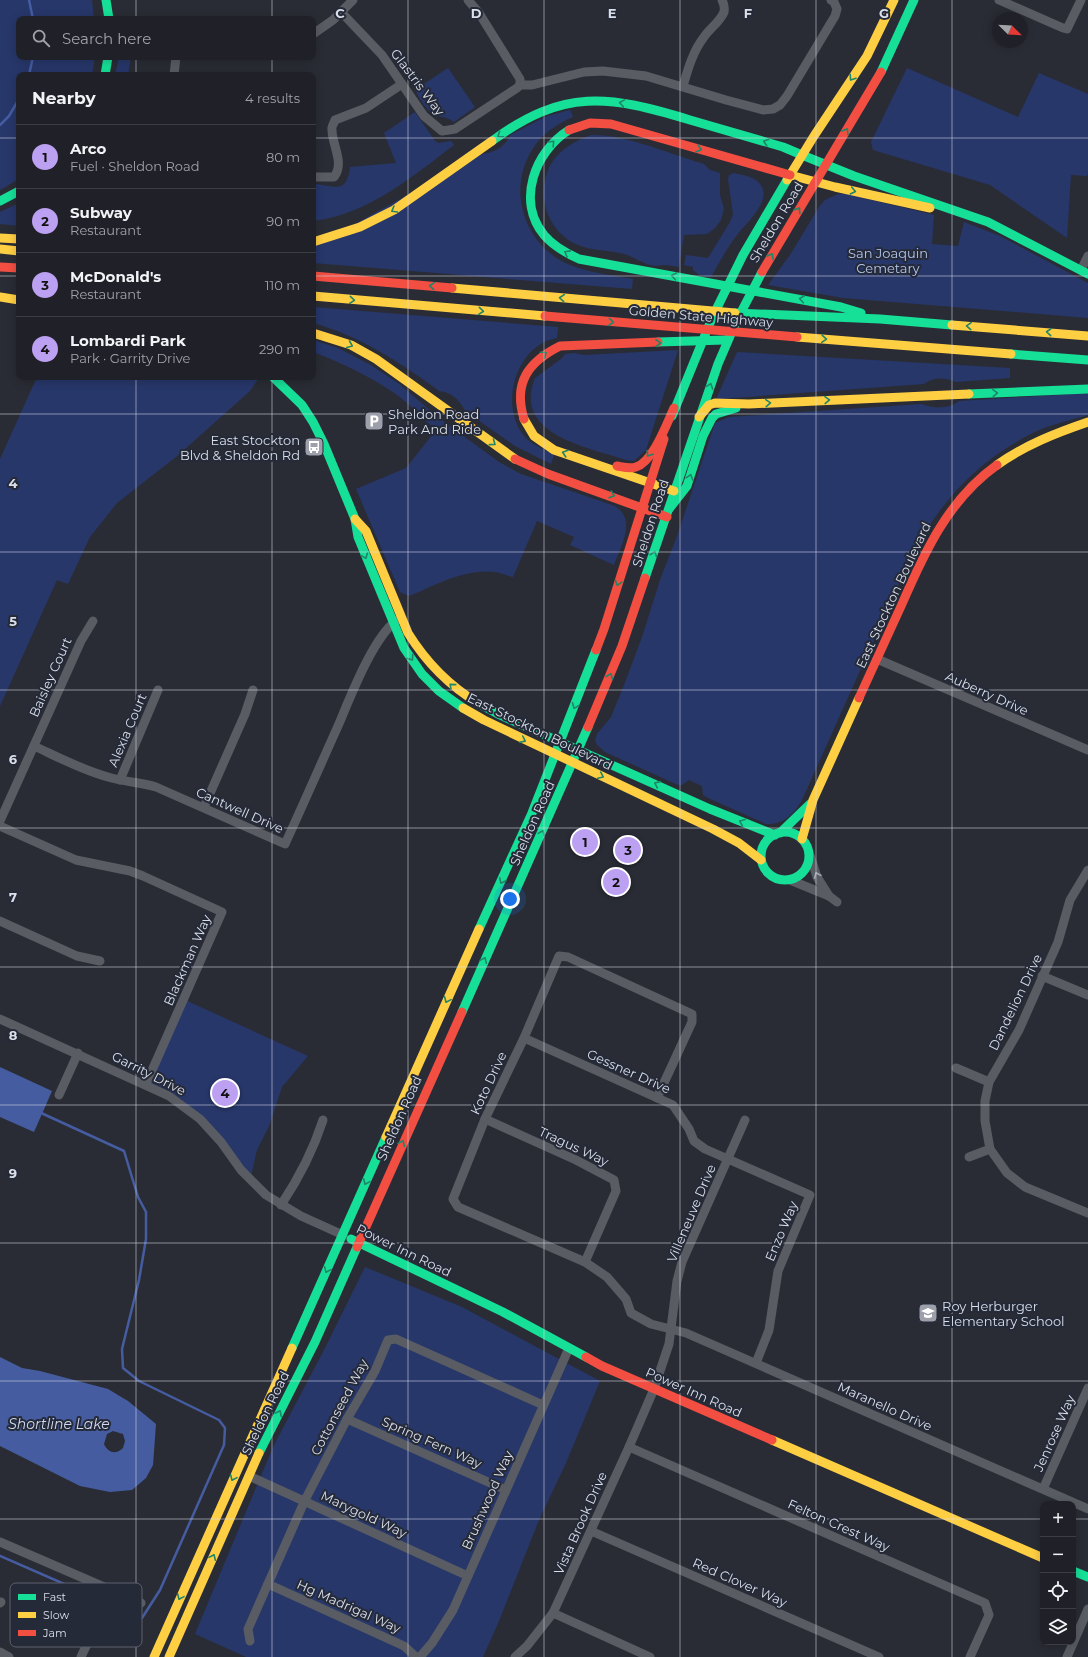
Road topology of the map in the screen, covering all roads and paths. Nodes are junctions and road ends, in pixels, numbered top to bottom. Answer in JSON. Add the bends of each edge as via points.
{"nodes":[{"id":1,"x":106,"y":0,"type":"edge"},
{"id":2,"x":352,"y":0,"type":"edge"},
{"id":3,"x":468,"y":0,"type":"edge"},
{"id":4,"x":722,"y":0,"type":"edge"},
{"id":5,"x":831,"y":0,"type":"edge"},
{"id":6,"x":894,"y":0,"type":"edge"},
{"id":7,"x":907,"y":0,"type":"edge"},
{"id":8,"x":914,"y":0,"type":"edge"},
{"id":9,"x":999,"y":0,"type":"edge"},
{"id":10,"x":1081,"y":0,"type":"edge"},
{"id":11,"x":342,"y":12,"type":"junction"},
{"id":12,"x":109,"y":16,"type":"edge"},
{"id":13,"x":316,"y":32,"type":"edge"},
{"id":14,"x":899,"y":34,"type":"junction"},
{"id":15,"x":108,"y":60,"type":"edge"},
{"id":16,"x":176,"y":60,"type":"edge"},
{"id":17,"x":106,"y":72,"type":"edge"},
{"id":18,"x":174,"y":72,"type":"edge"},
{"id":19,"x":402,"y":84,"type":"junction"},
{"id":20,"x":520,"y":85,"type":"junction"},
{"id":21,"x":683,"y":86,"type":"junction"},
{"id":22,"x":802,"y":155,"type":"junction"},
{"id":23,"x":826,"y":165,"type":"junction"},
{"id":24,"x":790,"y":175,"type":"junction"},
{"id":25,"x":316,"y":177,"type":"edge"},
{"id":26,"x":815,"y":182,"type":"junction"},
{"id":27,"x":16,"y":192,"type":"edge"},
{"id":28,"x":0,"y":200,"type":"edge"},
{"id":29,"x":954,"y":210,"type":"junction"},
{"id":30,"x":0,"y":238,"type":"edge"},
{"id":31,"x":16,"y":239,"type":"edge"},
{"id":32,"x":316,"y":241,"type":"edge"},
{"id":33,"x":0,"y":250,"type":"edge"},
{"id":34,"x":16,"y":251,"type":"edge"},
{"id":35,"x":1088,"y":256,"type":"edge"},
{"id":36,"x":0,"y":267,"type":"edge"},
{"id":37,"x":16,"y":268,"type":"edge"},
{"id":38,"x":1084,"y":272,"type":"edge"},
{"id":39,"x":316,"y":276,"type":"edge"},
{"id":40,"x":316,"y":296,"type":"edge"},
{"id":41,"x":0,"y":298,"type":"edge"},
{"id":42,"x":16,"y":300,"type":"edge"},
{"id":43,"x":880,"y":319,"type":"junction"},
{"id":44,"x":316,"y":334,"type":"edge"},
{"id":45,"x":1088,"y":336,"type":"edge"},
{"id":46,"x":800,"y":338,"type":"junction"},
{"id":47,"x":1088,"y":360,"type":"edge"},
{"id":48,"x":276,"y":380,"type":"edge"},
{"id":49,"x":1088,"y":389,"type":"edge"},
{"id":50,"x":749,"y":404,"type":"junction"},
{"id":51,"x":674,"y":408,"type":"junction"},
{"id":52,"x":699,"y":417,"type":"junction"},
{"id":53,"x":1088,"y":422,"type":"edge"},
{"id":54,"x":602,"y":465,"type":"junction"},
{"id":55,"x":650,"y":482,"type":"junction"},
{"id":56,"x":674,"y":491,"type":"junction"},
{"id":57,"x":643,"y":506,"type":"junction"},
{"id":58,"x":668,"y":513,"type":"junction"},
{"id":59,"x":355,"y":519,"type":"junction"},
{"id":60,"x":402,"y":617,"type":"junction"},
{"id":61,"x":93,"y":621,"type":"dead end"},
{"id":62,"x":392,"y":624,"type":"junction"},
{"id":63,"x":877,"y":659,"type":"junction"},
{"id":64,"x":158,"y":690,"type":"dead end"},
{"id":65,"x":253,"y":690,"type":"dead end"},
{"id":66,"x":561,"y":741,"type":"junction"},
{"id":67,"x":34,"y":746,"type":"junction"},
{"id":68,"x":579,"y":749,"type":"junction"},
{"id":69,"x":1088,"y":750,"type":"edge"},
{"id":70,"x":556,"y":756,"type":"junction"},
{"id":71,"x":573,"y":763,"type":"junction"},
{"id":72,"x":120,"y":780,"type":"junction"},
{"id":73,"x":628,"y":789,"type":"junction"},
{"id":74,"x":813,"y":800,"type":"junction"},
{"id":75,"x":204,"y":807,"type":"junction"},
{"id":76,"x":710,"y":809,"type":"junction"},
{"id":77,"x":0,"y":821,"type":"edge"},
{"id":78,"x":0,"y":826,"type":"edge"},
{"id":79,"x":777,"y":834,"type":"junction"},
{"id":80,"x":802,"y":838,"type":"junction"},
{"id":81,"x":809,"y":852,"type":"junction"},
{"id":82,"x":760,"y":860,"type":"junction"},
{"id":83,"x":1088,"y":870,"type":"edge"},
{"id":84,"x":790,"y":880,"type":"junction"},
{"id":85,"x":829,"y":896,"type":"junction"},
{"id":86,"x":837,"y":902,"type":"dead end"},
{"id":87,"x":0,"y":921,"type":"edge"},
{"id":88,"x":100,"y":961,"type":"dead end"},
{"id":89,"x":1042,"y":976,"type":"junction"},
{"id":90,"x":1088,"y":995,"type":"edge"},
{"id":91,"x":0,"y":1019,"type":"edge"},
{"id":92,"x":524,"y":1038,"type":"junction"},
{"id":93,"x":78,"y":1053,"type":"junction"},
{"id":94,"x":956,"y":1068,"type":"dead end"},
{"id":95,"x":989,"y":1082,"type":"junction"},
{"id":96,"x":146,"y":1084,"type":"junction"},
{"id":97,"x":59,"y":1095,"type":"dead end"},
{"id":98,"x":657,"y":1098,"type":"junction"},
{"id":99,"x":323,"y":1120,"type":"dead end"},
{"id":100,"x":485,"y":1120,"type":"junction"},
{"id":101,"x":745,"y":1120,"type":"dead end"},
{"id":102,"x":990,"y":1149,"type":"junction"},
{"id":103,"x":969,"y":1157,"type":"dead end"},
{"id":104,"x":727,"y":1159,"type":"junction"},
{"id":105,"x":281,"y":1205,"type":"junction"},
{"id":106,"x":1088,"y":1213,"type":"edge"},
{"id":107,"x":342,"y":1235,"type":"junction"},
{"id":108,"x":358,"y":1242,"type":"junction"},
{"id":109,"x":585,"y":1262,"type":"junction"},
{"id":110,"x":672,"y":1329,"type":"junction"},
{"id":111,"x":568,"y":1348,"type":"junction"},
{"id":112,"x":756,"y":1363,"type":"junction"},
{"id":113,"x":1088,"y":1388,"type":"edge"},
{"id":114,"x":654,"y":1389,"type":"junction"},
{"id":115,"x":543,"y":1405,"type":"junction"},
{"id":116,"x":347,"y":1419,"type":"junction"},
{"id":117,"x":629,"y":1448,"type":"junction"},
{"id":118,"x":249,"y":1476,"type":"junction"},
{"id":119,"x":1043,"y":1489,"type":"junction"},
{"id":120,"x":506,"y":1490,"type":"junction"},
{"id":121,"x":305,"y":1500,"type":"junction"},
{"id":122,"x":1088,"y":1509,"type":"edge"},
{"id":123,"x":591,"y":1531,"type":"junction"},
{"id":124,"x":0,"y":1542,"type":"edge"},
{"id":125,"x":1040,"y":1557,"type":"edge"},
{"id":126,"x":1076,"y":1572,"type":"edge"},
{"id":127,"x":468,"y":1576,"type":"junction"},
{"id":128,"x":1088,"y":1578,"type":"edge"},
{"id":129,"x":95,"y":1583,"type":"edge"},
{"id":130,"x":268,"y":1584,"type":"junction"},
{"id":131,"x":1088,"y":1609,"type":"edge"},
{"id":132,"x":553,"y":1613,"type":"junction"},
{"id":133,"x":250,"y":1641,"type":"dead end"},
{"id":134,"x":86,"y":1647,"type":"edge"},
{"id":135,"x":0,"y":1652,"type":"edge"},
{"id":136,"x":637,"y":1654,"type":"edge"},
{"id":137,"x":9,"y":1657,"type":"edge"},
{"id":138,"x":81,"y":1657,"type":"edge"},
{"id":139,"x":154,"y":1657,"type":"edge"},
{"id":140,"x":169,"y":1657,"type":"edge"},
{"id":141,"x":416,"y":1657,"type":"edge"},
{"id":142,"x":420,"y":1657,"type":"edge"},
{"id":143,"x":514,"y":1657,"type":"edge"},
{"id":144,"x":650,"y":1657,"type":"edge"},
{"id":145,"x":879,"y":1657,"type":"edge"},
{"id":146,"x":970,"y":1657,"type":"edge"},
{"id":147,"x":1067,"y":1657,"type":"edge"}],
"edges":[{"from":1,"to":12,"type":"main road"},
{"from":2,"to":11,"type":"street"},
{"from":3,"to":20,"type":"street","via":[[520,79]]},
{"from":4,"to":21,"type":"street","via":[[724,11],[721,18],[696,49]]},
{"from":5,"to":21,"type":"street","via":[[837,9],[835,16],[787,96],[773,109],[763,110]]},
{"from":6,"to":22,"type":"main road","name":"Sheldon Road","one_way":true,"via":[[867,56]]},
{"from":7,"to":14,"type":"main road","via":[[901,13]]},
{"from":8,"to":14,"type":"main road","name":"Sheldon Road"},
{"from":9,"to":10,"type":"street","via":[[1067,29]]},
{"from":11,"to":13,"type":"street"},
{"from":11,"to":19,"type":"street","name":"Glastris Way","via":[[382,55]]},
{"from":23,"to":14,"type":"main road","name":"Sheldon Road","one_way":true,"via":[[879,77]]},
{"from":15,"to":17,"type":"main road"},
{"from":16,"to":18,"type":"street"},
{"from":19,"to":20,"type":"street","name":"Glastris Way","via":[[424,116],[442,131],[455,129]]},
{"from":19,"to":25,"type":"street","via":[[366,108],[335,120],[331,128],[337,150],[338,172],[334,177]]},
{"from":20,"to":21,"type":"street","via":[[532,85],[584,72],[603,71],[646,76]]},
{"from":22,"to":23,"type":"main road"},
{"from":22,"to":24,"type":"main road","name":"Sheldon Road"},
{"from":22,"to":32,"type":"main road","one_way":true,"via":[[783,147],[639,106],[609,101],[569,103],[527,118],[377,220]]},
{"from":23,"to":26,"type":"main road","name":"Sheldon Road"},
{"from":23,"to":29,"type":"main road"},
{"from":24,"to":26,"type":"main road"},
{"from":43,"to":24,"type":"main road","one_way":true,"via":[[842,307],[580,259],[567,254],[544,235],[536,223],[530,198],[534,172],[546,150],[564,132],[586,124],[611,124]]},
{"from":24,"to":51,"type":"main road","name":"Sheldon Road","via":[[736,267]]},
{"from":26,"to":29,"type":"main road","one_way":true,"via":[[918,206]]},
{"from":52,"to":26,"type":"main road","name":"Sheldon Road","one_way":true,"via":[[737,320],[761,273]]},
{"from":27,"to":28,"type":"main road"},
{"from":29,"to":38,"type":"main road","via":[[988,222]]},
{"from":30,"to":31,"type":"main road"},
{"from":33,"to":34,"type":"main road"},
{"from":35,"to":38,"type":"street"},
{"from":36,"to":37,"type":"main road"},
{"from":43,"to":39,"type":"main road","name":"Golden State Highway","one_way":true,"via":[[754,315]]},
{"from":40,"to":46,"type":"main road","name":"Golden State Highway","one_way":true},
{"from":41,"to":42,"type":"main road"},
{"from":45,"to":43,"type":"main road","name":"Golden State Highway","one_way":true},
{"from":44,"to":57,"type":"main road","one_way":true,"via":[[351,345],[376,359],[510,456],[528,465]]},
{"from":46,"to":47,"type":"main road","name":"Golden State Highway","one_way":true},
{"from":54,"to":46,"type":"main road","one_way":true,"via":[[554,450],[543,443],[533,434],[520,411],[520,388],[524,376],[549,350],[560,346]]},
{"from":48,"to":59,"type":"main road","name":"East Stockton Boulevard","via":[[302,405],[313,422]]},
{"from":50,"to":49,"type":"main road","one_way":true},
{"from":50,"to":52,"type":"main road","via":[[715,403],[709,405]]},
{"from":58,"to":50,"type":"main road","one_way":true,"via":[[687,486],[703,436],[712,418],[716,414]]},
{"from":51,"to":54,"type":"main road","one_way":true,"via":[[645,462],[636,467]]},
{"from":51,"to":55,"type":"main road","name":"Sheldon Road"},
{"from":52,"to":56,"type":"main road","name":"Sheldon Road"},
{"from":53,"to":63,"type":"main road","name":"East Stockton Boulevard","via":[[1046,436],[1012,454],[986,473],[965,494],[946,516],[933,539]]},
{"from":54,"to":55,"type":"main road"},
{"from":55,"to":56,"type":"main road"},
{"from":55,"to":57,"type":"main road","name":"Sheldon Road"},
{"from":56,"to":58,"type":"main road","name":"Sheldon Road"},
{"from":57,"to":58,"type":"main road"},
{"from":57,"to":66,"type":"main road","name":"Sheldon Road","one_way":true,"via":[[604,629]]},
{"from":68,"to":58,"type":"main road","name":"Sheldon Road","one_way":true,"via":[[622,646]]},
{"from":59,"to":60,"type":"main road","name":"East Stockton Boulevard","via":[[366,530]]},
{"from":59,"to":62,"type":"main road","name":"East Stockton Boulevard","one_way":true,"via":[[358,537]]},
{"from":60,"to":62,"type":"street","name":"Cantwell Drive"},
{"from":66,"to":60,"type":"main road","name":"East Stockton Boulevard","one_way":true,"via":[[500,715],[453,687],[424,659],[408,633]]},
{"from":61,"to":67,"type":"street","name":"Baisley Court","via":[[81,641]]},
{"from":62,"to":70,"type":"main road","name":"East Stockton Boulevard","one_way":true,"via":[[404,648],[422,674],[439,691],[484,720]]},
{"from":62,"to":75,"type":"street","name":"Cantwell Drive","via":[[362,673],[285,844]]},
{"from":63,"to":69,"type":"street","name":"Auberry Drive"},
{"from":63,"to":74,"type":"main road","name":"East Stockton Boulevard"},
{"from":64,"to":72,"type":"street","name":"Alexia Court"},
{"from":65,"to":75,"type":"street"},
{"from":66,"to":68,"type":"main road","name":"East Stockton Boulevard"},
{"from":66,"to":70,"type":"main road","name":"Sheldon Road"},
{"from":67,"to":72,"type":"street","name":"Cantwell Drive","via":[[95,773]]},
{"from":67,"to":77,"type":"street","name":"Baisley Court"},
{"from":68,"to":71,"type":"main road","name":"Sheldon Road"},
{"from":76,"to":68,"type":"main road","name":"East Stockton Boulevard","one_way":true},
{"from":70,"to":71,"type":"main road","name":"East Stockton Boulevard"},
{"from":70,"to":107,"type":"main road","name":"Sheldon Road","one_way":true},
{"from":71,"to":73,"type":"main road","name":"East Stockton Boulevard","one_way":true},
{"from":108,"to":71,"type":"main road","name":"Sheldon Road","one_way":true},
{"from":72,"to":75,"type":"street","name":"Cantwell Drive","via":[[156,787]]},
{"from":73,"to":76,"type":"main road","via":[[648,792],[699,814],[706,814]]},
{"from":73,"to":82,"type":"main road","name":"East Stockton Boulevard","via":[[739,843]]},
{"from":74,"to":79,"type":"main road","name":"East Stockton Boulevard","via":[[797,818]]},
{"from":74,"to":80,"type":"main road","name":"East Stockton Boulevard"},
{"from":79,"to":76,"type":"main road","name":"East Stockton Boulevard","one_way":true},
{"from":78,"to":96,"type":"street","name":"Blackman Way","via":[[76,860],[143,876],[222,912]]},
{"from":79,"to":80,"type":"main road","via":[[788,832]]},
{"from":79,"to":82,"type":"main road","via":[[765,843]]},
{"from":80,"to":81,"type":"main road"},
{"from":81,"to":84,"type":"main road","via":[[807,866],[803,872]]},
{"from":85,"to":81,"type":"street","one_way":true,"via":[[817,877]]},
{"from":82,"to":84,"type":"main road","via":[[766,871],[775,878]]},
{"from":83,"to":89,"type":"street","name":"Dandelion Drive","via":[[1070,900],[1058,942]]},
{"from":84,"to":85,"type":"street"},
{"from":85,"to":86,"type":"street"},
{"from":87,"to":88,"type":"street","via":[[77,956]]},
{"from":89,"to":90,"type":"street"},
{"from":89,"to":95,"type":"street","name":"Dandelion Drive","via":[[1019,1030]]},
{"from":91,"to":93,"type":"street","name":"Garrity Drive"},
{"from":92,"to":98,"type":"street","name":"Gessner Drive"},
{"from":92,"to":98,"type":"street","name":"Koto Drive","via":[[559,956],[568,957],[619,980],[692,1014],[692,1022]]},
{"from":92,"to":100,"type":"street","name":"Koto Drive"},
{"from":93,"to":96,"type":"street","name":"Garrity Drive"},
{"from":93,"to":97,"type":"street"},
{"from":94,"to":95,"type":"street"},
{"from":95,"to":102,"type":"street","name":"Dandelion Drive","via":[[985,1101],[985,1121]]},
{"from":96,"to":105,"type":"street","name":"Garrity Drive","via":[[169,1096],[200,1118],[246,1176]]},
{"from":98,"to":104,"type":"street","name":"Gessner Drive","via":[[673,1105],[694,1141]]},
{"from":99,"to":105,"type":"street","via":[[300,1174]]},
{"from":100,"to":109,"type":"street","name":"Tragus Way","via":[[576,1160],[614,1180],[616,1191]]},
{"from":100,"to":109,"type":"street","name":"Koto Drive","via":[[453,1199],[458,1207]]},
{"from":101,"to":104,"type":"street","name":"Villeneuve Drive"},
{"from":102,"to":103,"type":"street"},
{"from":102,"to":106,"type":"street","name":"Dandelion Drive","via":[[1007,1173],[1025,1187]]},
{"from":104,"to":110,"type":"street","name":"Villeneuve Drive","via":[[682,1262],[677,1281]]},
{"from":104,"to":112,"type":"street","name":"Enzo Way","via":[[810,1195],[778,1271],[769,1330]]},
{"from":105,"to":107,"type":"street","name":"Garrity Drive"},
{"from":107,"to":108,"type":"main road","name":"Power Inn Road"},
{"from":107,"to":139,"type":"main road","name":"Sheldon Road","one_way":true},
{"from":108,"to":111,"type":"main road","name":"Power Inn Road","via":[[503,1312]]},
{"from":118,"to":108,"type":"main road","name":"Sheldon Road","one_way":true,"via":[[315,1342]]},
{"from":109,"to":110,"type":"street","name":"Koto Drive","via":[[607,1277],[626,1299],[631,1313],[651,1324]]},
{"from":110,"to":112,"type":"street","name":"Maranello Drive"},
{"from":110,"to":114,"type":"street","name":"Villeneuve Drive"},
{"from":111,"to":114,"type":"main road","name":"Power Inn Road"},
{"from":111,"to":115,"type":"street","name":"Brushwood Way"},
{"from":112,"to":119,"type":"street","name":"Maranello Drive"},
{"from":113,"to":119,"type":"street","name":"Jenrose Way"},
{"from":114,"to":117,"type":"street","name":"Vista Brook Drive"},
{"from":114,"to":125,"type":"main road","name":"Power Inn Road"},
{"from":115,"to":116,"type":"street","name":"Cottonseed Way","via":[[396,1339],[388,1340],[375,1371]]},
{"from":115,"to":120,"type":"street","name":"Brushwood Way"},
{"from":116,"to":120,"type":"street","name":"Spring Fern Way"},
{"from":116,"to":121,"type":"street","name":"Cottonseed Way"},
{"from":117,"to":123,"type":"street","name":"Vista Brook Drive"},
{"from":117,"to":146,"type":"street","name":"Felton Crest Way","via":[[985,1603],[989,1615]]},
{"from":118,"to":121,"type":"street","name":"Marygold Way"},
{"from":140,"to":118,"type":"main road","name":"Sheldon Road","one_way":true},
{"from":119,"to":122,"type":"street","name":"Maranello Drive"},
{"from":120,"to":127,"type":"street","name":"Brushwood Way"},
{"from":121,"to":127,"type":"street","name":"Marygold Way"},
{"from":121,"to":130,"type":"street","name":"Cottonseed Way"},
{"from":123,"to":132,"type":"street","name":"Vista Brook Drive"},
{"from":123,"to":145,"type":"street","name":"Red Clover Way"},
{"from":124,"to":129,"type":"street"},
{"from":126,"to":128,"type":"main road"},
{"from":127,"to":142,"type":"street","name":"Brushwood Way","via":[[452,1610],[432,1643]]},
{"from":130,"to":133,"type":"street","name":"Cottonseed Way","via":[[248,1629]]},
{"from":130,"to":141,"type":"street","name":"Hg Madrigal Way","via":[[404,1646]]},
{"from":131,"to":147,"type":"street"},
{"from":132,"to":136,"type":"street"},
{"from":132,"to":143,"type":"street","name":"Vista Brook Drive"},
{"from":134,"to":138,"type":"street"},
{"from":135,"to":137,"type":"street"},
{"from":136,"to":144,"type":"street"}]}
